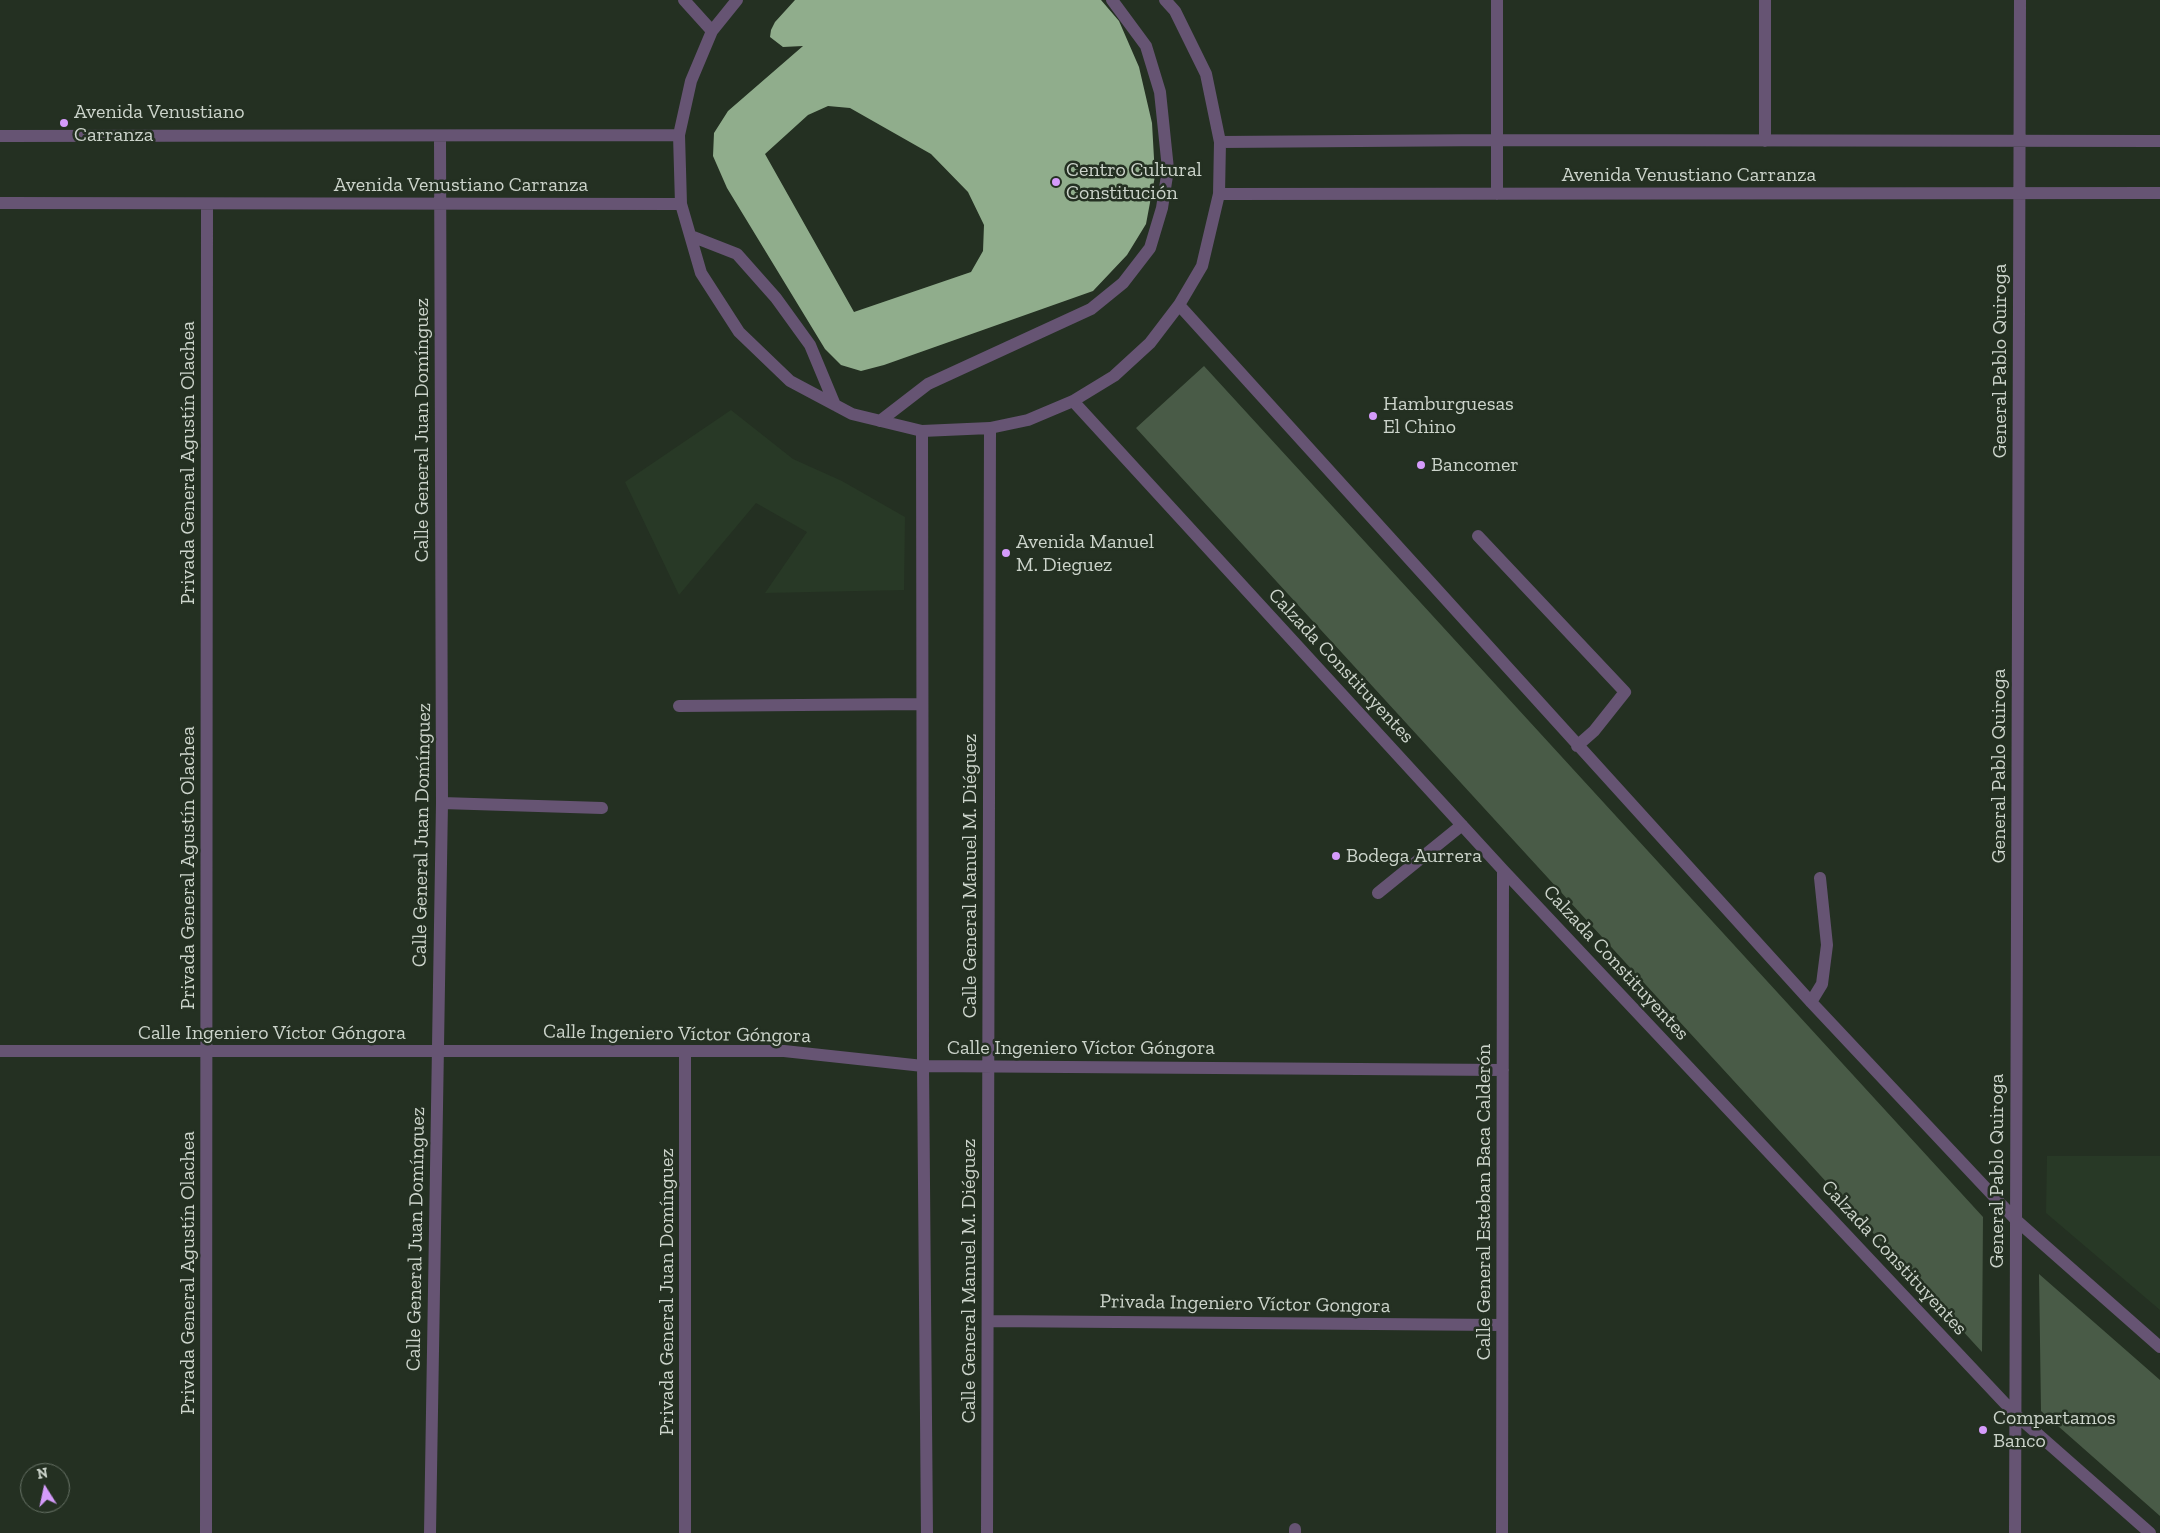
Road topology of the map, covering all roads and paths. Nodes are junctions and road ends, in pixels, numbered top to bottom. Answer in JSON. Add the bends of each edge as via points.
{"nodes":[{"id":1,"x":684,"y":0,"type":"edge"},
{"id":2,"x":737,"y":0,"type":"edge"},
{"id":3,"x":1112,"y":0,"type":"edge"},
{"id":4,"x":1165,"y":0,"type":"edge"},
{"id":5,"x":1497,"y":0,"type":"edge"},
{"id":6,"x":1765,"y":0,"type":"edge"},
{"id":7,"x":2020,"y":0,"type":"edge"},
{"id":8,"x":712,"y":31,"type":"junction"},
{"id":9,"x":679,"y":135,"type":"junction"},
{"id":10,"x":0,"y":136,"type":"edge"},
{"id":11,"x":440,"y":136,"type":"junction"},
{"id":12,"x":1497,"y":140,"type":"junction"},
{"id":13,"x":1765,"y":141,"type":"junction"},
{"id":14,"x":2020,"y":141,"type":"junction"},
{"id":15,"x":1220,"y":142,"type":"junction"},
{"id":16,"x":2160,"y":142,"type":"edge"},
{"id":17,"x":2160,"y":193,"type":"edge"},
{"id":18,"x":1218,"y":194,"type":"junction"},
{"id":19,"x":1497,"y":194,"type":"junction"},
{"id":20,"x":2020,"y":194,"type":"junction"},
{"id":21,"x":0,"y":203,"type":"edge"},
{"id":22,"x":207,"y":204,"type":"junction"},
{"id":23,"x":441,"y":204,"type":"junction"},
{"id":24,"x":681,"y":204,"type":"junction"},
{"id":25,"x":690,"y":236,"type":"junction"},
{"id":26,"x":1179,"y":305,"type":"junction"},
{"id":27,"x":1073,"y":401,"type":"junction"},
{"id":28,"x":835,"y":405,"type":"junction"},
{"id":29,"x":880,"y":421,"type":"junction"},
{"id":30,"x":990,"y":428,"type":"junction"},
{"id":31,"x":922,"y":431,"type":"junction"},
{"id":32,"x":1478,"y":536,"type":"dead end"},
{"id":33,"x":922,"y":704,"type":"junction"},
{"id":34,"x":680,"y":706,"type":"dead end"},
{"id":35,"x":1577,"y":746,"type":"junction"},
{"id":36,"x":442,"y":803,"type":"junction"},
{"id":37,"x":602,"y":808,"type":"dead end"},
{"id":38,"x":1462,"y":825,"type":"junction"},
{"id":39,"x":1503,"y":870,"type":"junction"},
{"id":40,"x":1820,"y":878,"type":"dead end"},
{"id":41,"x":1378,"y":893,"type":"dead end"},
{"id":42,"x":1811,"y":1002,"type":"junction"},
{"id":43,"x":0,"y":1051,"type":"edge"},
{"id":44,"x":207,"y":1051,"type":"junction"},
{"id":45,"x":438,"y":1051,"type":"junction"},
{"id":46,"x":685,"y":1051,"type":"junction"},
{"id":47,"x":988,"y":1065,"type":"junction"},
{"id":48,"x":923,"y":1066,"type":"junction"},
{"id":49,"x":1503,"y":1070,"type":"junction"},
{"id":50,"x":2016,"y":1220,"type":"junction"},
{"id":51,"x":988,"y":1321,"type":"junction"},
{"id":52,"x":1502,"y":1325,"type":"junction"},
{"id":53,"x":2160,"y":1347,"type":"edge"},
{"id":54,"x":2015,"y":1414,"type":"junction"},
{"id":55,"x":206,"y":1533,"type":"edge"},
{"id":56,"x":430,"y":1533,"type":"edge"},
{"id":57,"x":685,"y":1533,"type":"edge"},
{"id":58,"x":927,"y":1533,"type":"edge"},
{"id":59,"x":987,"y":1533,"type":"edge"},
{"id":60,"x":1502,"y":1533,"type":"edge"},
{"id":61,"x":2015,"y":1533,"type":"edge"},
{"id":62,"x":2150,"y":1533,"type":"edge"}],
"edges":[{"from":1,"to":8,"type":"street"},
{"from":2,"to":8,"type":"street"},
{"from":3,"to":29,"type":"street","via":[[1146,46],[1160,92],[1168,170],[1162,208],[1150,248],[1123,283],[1091,309],[928,384]]},
{"from":4,"to":15,"type":"street","via":[[1175,11],[1206,74]]},
{"from":5,"to":12,"type":"street"},
{"from":6,"to":13,"type":"street"},
{"from":7,"to":14,"type":"street","name":"General Pablo Quiroga"},
{"from":8,"to":9,"type":"street","via":[[691,81]]},
{"from":9,"to":11,"type":"street"},
{"from":9,"to":24,"type":"street"},
{"from":10,"to":11,"type":"street"},
{"from":11,"to":23,"type":"street","name":"Calle General Juan Domínguez"},
{"from":12,"to":13,"type":"street","name":"Avenida Venustiano Carranza"},
{"from":12,"to":15,"type":"street","name":"Avenida Venustiano Carranza"},
{"from":12,"to":19,"type":"street"},
{"from":13,"to":14,"type":"street","name":"Avenida Venustiano Carranza"},
{"from":14,"to":16,"type":"street","name":"Avenida Venustiano Carranza"},
{"from":14,"to":20,"type":"street","name":"General Pablo Quiroga"},
{"from":15,"to":18,"type":"street"},
{"from":17,"to":20,"type":"street","name":"Avenida Venustiano Carranza"},
{"from":18,"to":19,"type":"street","name":"Avenida Venustiano Carranza"},
{"from":18,"to":26,"type":"street","via":[[1202,266]]},
{"from":19,"to":20,"type":"street","name":"Avenida Venustiano Carranza"},
{"from":20,"to":50,"type":"street","name":"General Pablo Quiroga"},
{"from":21,"to":22,"type":"street","name":"Avenida Venustiano Carranza"},
{"from":22,"to":23,"type":"street","name":"Avenida Venustiano Carranza"},
{"from":22,"to":44,"type":"street","name":"Privada General Agustín Olachea"},
{"from":23,"to":24,"type":"street","name":"Avenida Venustiano Carranza"},
{"from":23,"to":36,"type":"street","name":"Calle General Juan Domínguez"},
{"from":24,"to":25,"type":"street"},
{"from":25,"to":28,"type":"street","via":[[701,272],[738,332],[790,381]]},
{"from":25,"to":28,"type":"street","via":[[737,254],[776,298],[810,345]]},
{"from":26,"to":27,"type":"street","via":[[1150,343],[1121,370]]},
{"from":26,"to":35,"type":"street"},
{"from":27,"to":30,"type":"street","via":[[1028,420]]},
{"from":27,"to":38,"type":"street","name":"Calzada Constituyentes"},
{"from":28,"to":29,"type":"street","via":[[852,414]]},
{"from":29,"to":31,"type":"street"},
{"from":30,"to":31,"type":"street"},
{"from":30,"to":47,"type":"street","name":"Calle General Manuel M. Diéguez"},
{"from":31,"to":33,"type":"street"},
{"from":32,"to":35,"type":"street","via":[[1625,692],[1594,731]]},
{"from":33,"to":34,"type":"street"},
{"from":33,"to":48,"type":"street"},
{"from":35,"to":42,"type":"street"},
{"from":36,"to":37,"type":"street"},
{"from":36,"to":45,"type":"street","name":"Calle General Juan Domínguez"},
{"from":38,"to":39,"type":"street","name":"Calzada Constituyentes"},
{"from":38,"to":41,"type":"street"},
{"from":39,"to":49,"type":"street","name":"Calle General Esteban Baca Calderón"},
{"from":39,"to":54,"type":"street","name":"Calzada Constituyentes"},
{"from":40,"to":42,"type":"street","via":[[1827,945],[1822,984]]},
{"from":42,"to":50,"type":"street"},
{"from":43,"to":44,"type":"street","name":"Calle Ingeniero Víctor Góngora"},
{"from":44,"to":45,"type":"street","name":"Calle Ingeniero Víctor Góngora"},
{"from":44,"to":55,"type":"street","name":"Privada General Agustín Olachea"},
{"from":45,"to":46,"type":"street","name":"Calle Ingeniero Víctor Góngora"},
{"from":45,"to":56,"type":"street","name":"Calle General Juan Domínguez"},
{"from":46,"to":48,"type":"street","name":"Calle Ingeniero Víctor Góngora","via":[[784,1051]]},
{"from":46,"to":57,"type":"street","name":"Privada General Juan Domínguez"},
{"from":47,"to":48,"type":"street","name":"Calle Ingeniero Víctor Góngora"},
{"from":47,"to":49,"type":"street","name":"Calle Ingeniero Víctor Góngora"},
{"from":47,"to":51,"type":"street","name":"Calle General Manuel M. Diéguez"},
{"from":48,"to":58,"type":"street"},
{"from":49,"to":52,"type":"street","name":"Calle General Esteban Baca Calderón"},
{"from":50,"to":53,"type":"street"},
{"from":50,"to":54,"type":"street","name":"General Pablo Quiroga"},
{"from":51,"to":52,"type":"street","name":"Privada Ingeniero Víctor Gongora"},
{"from":51,"to":59,"type":"street","name":"Calle General Manuel M. Diéguez"},
{"from":52,"to":60,"type":"street","name":"Calle General Esteban Baca Calderón"},
{"from":54,"to":61,"type":"street","name":"General Pablo Quiroga"},
{"from":54,"to":62,"type":"street","name":"Calzada Constituyentes"}]}
